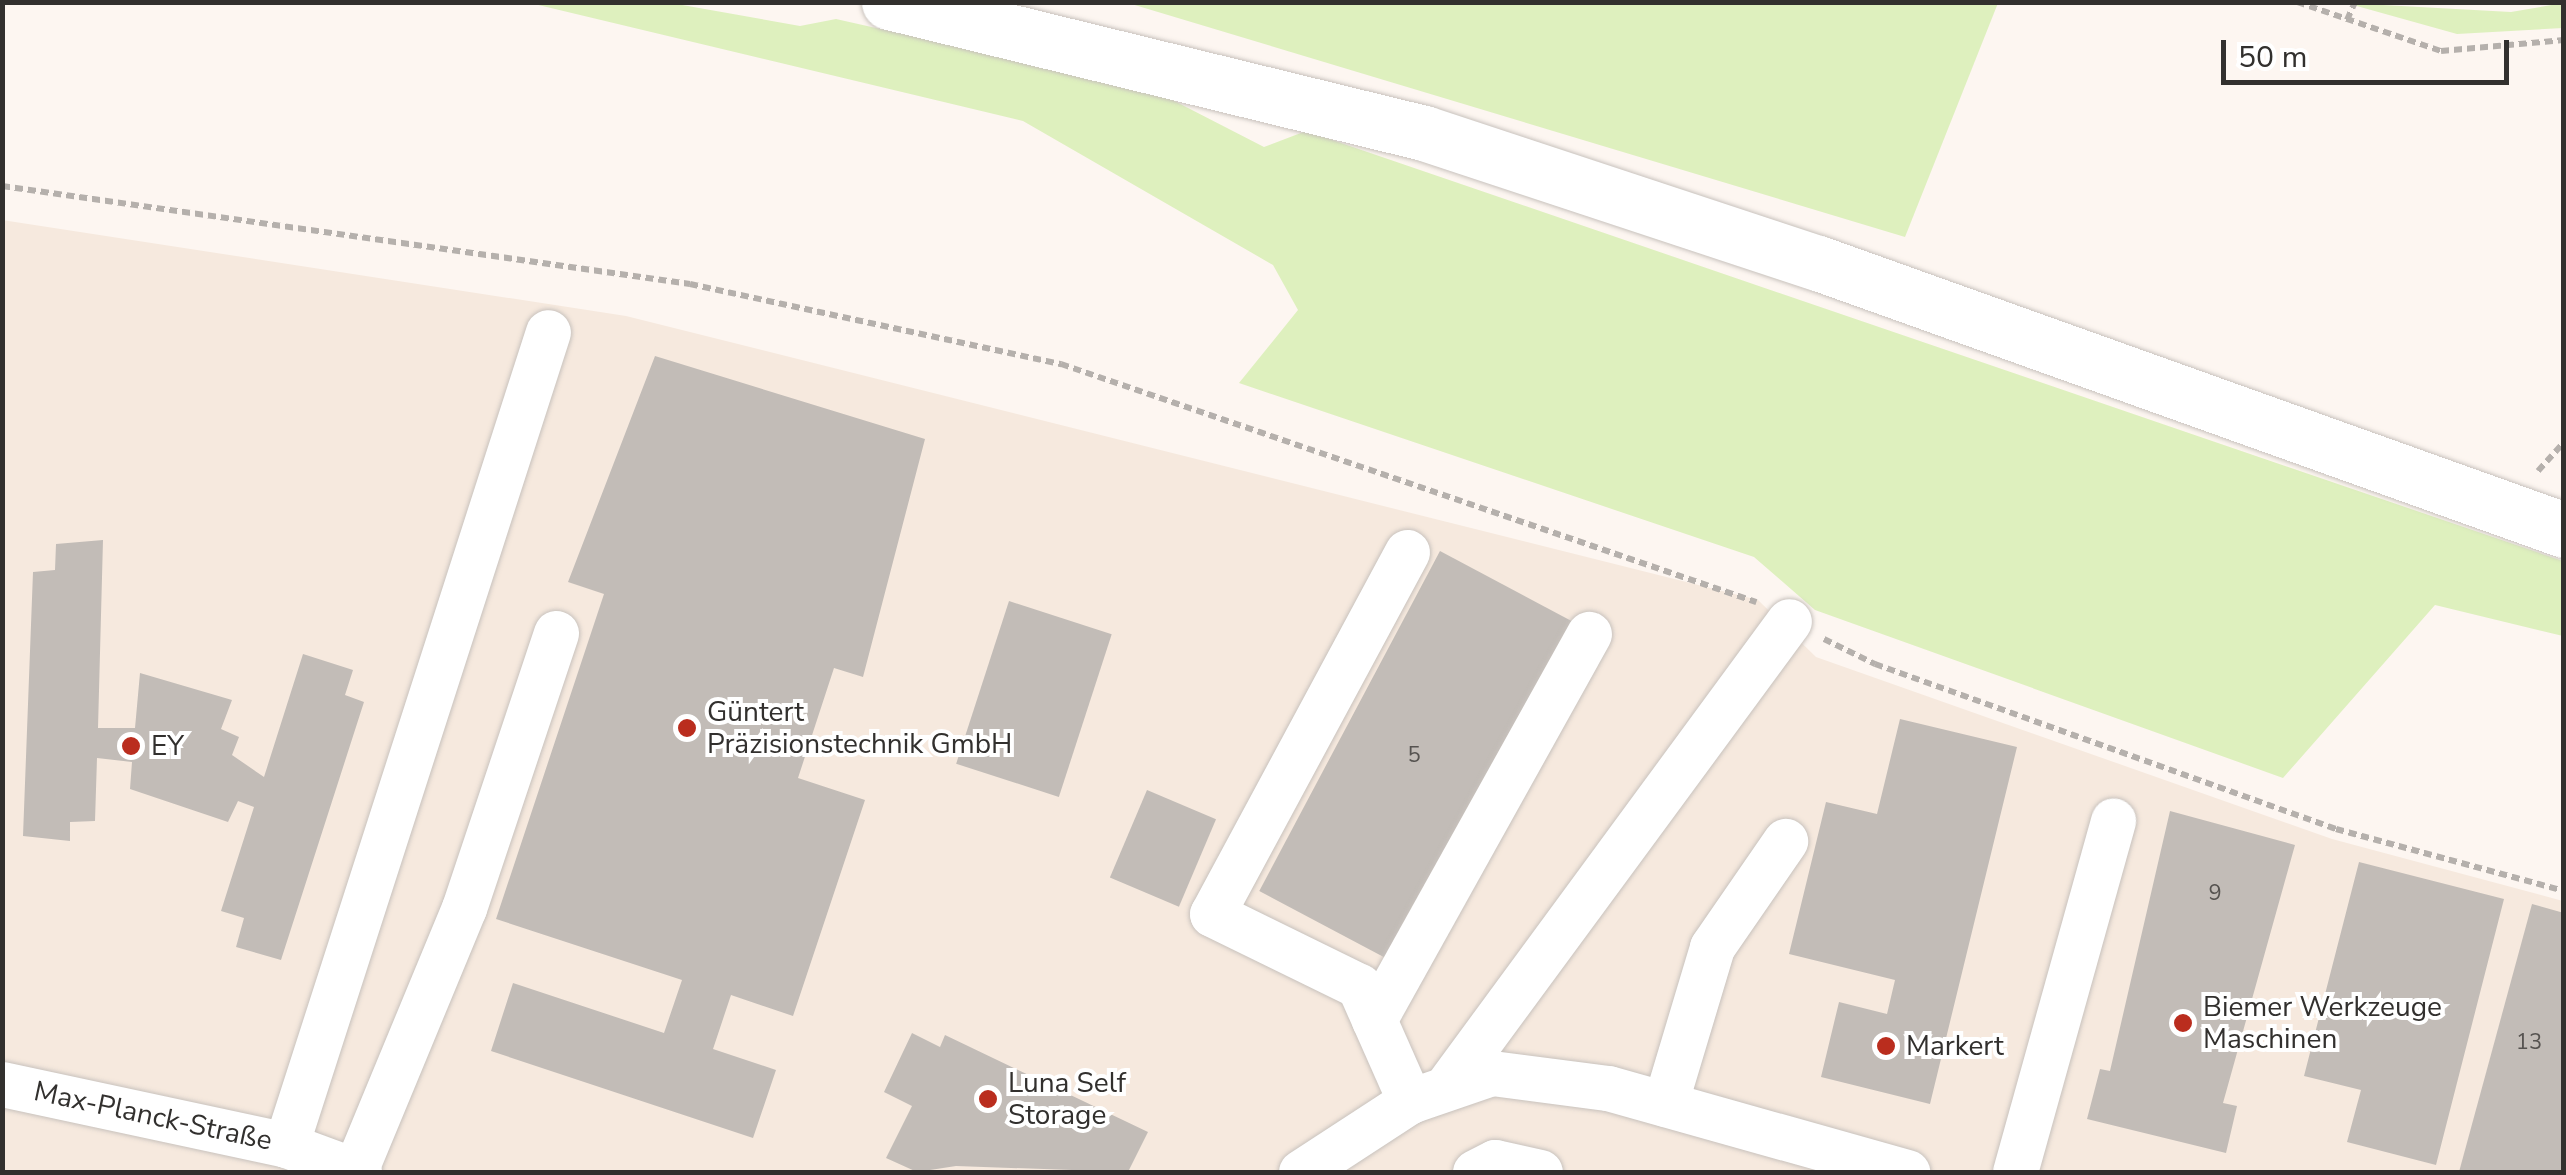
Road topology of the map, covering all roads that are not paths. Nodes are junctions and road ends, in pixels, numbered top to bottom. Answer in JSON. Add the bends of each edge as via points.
{"nodes":[{"id":1,"x":889,"y":2,"type":"edge"},
{"id":2,"x":548,"y":332,"type":"dead end"},
{"id":3,"x":2564,"y":530,"type":"edge"},
{"id":4,"x":1407,"y":552,"type":"dead end"},
{"id":5,"x":1790,"y":621,"type":"road end"},
{"id":6,"x":556,"y":633,"type":"dead end"},
{"id":7,"x":1589,"y":634,"type":"dead end"},
{"id":8,"x":2114,"y":820,"type":"dead end"},
{"id":9,"x":1785,"y":841,"type":"dead end"},
{"id":10,"x":1374,"y":1020,"type":"junction"},
{"id":11,"x":2,"y":1084,"type":"edge"},
{"id":12,"x":1430,"y":1092,"type":"junction"},
{"id":13,"x":1665,"y":1104,"type":"junction"},
{"id":14,"x":286,"y":1145,"type":"junction"},
{"id":15,"x":357,"y":1172,"type":"edge"},
{"id":16,"x":1301,"y":1172,"type":"edge"},
{"id":17,"x":1476,"y":1172,"type":"edge"},
{"id":18,"x":1540,"y":1172,"type":"edge"},
{"id":19,"x":1907,"y":1172,"type":"edge"},
{"id":20,"x":2014,"y":1172,"type":"edge"}],
"edges":[{"from":1,"to":3,"type":"main road","via":[[1424,133],[1818,262]]},
{"from":2,"to":14,"type":"street"},
{"from":4,"to":10,"type":"street","via":[[1212,914],[1359,986]]},
{"from":5,"to":12,"type":"street"},
{"from":6,"to":15,"type":"street","via":[[464,908]]},
{"from":7,"to":10,"type":"street"},
{"from":8,"to":20,"type":"street"},
{"from":9,"to":13,"type":"street","via":[[1712,947]]},
{"from":10,"to":12,"type":"street"},
{"from":11,"to":14,"type":"street","name":"Max-Planck-Straße"},
{"from":12,"to":13,"type":"street","via":[[1492,1074]]},
{"from":12,"to":16,"type":"street"},
{"from":13,"to":19,"type":"street"},
{"from":14,"to":15,"type":"street","name":"Max-Planck-Straße"},
{"from":17,"to":18,"type":"street","via":[[1495,1162]]}]}
